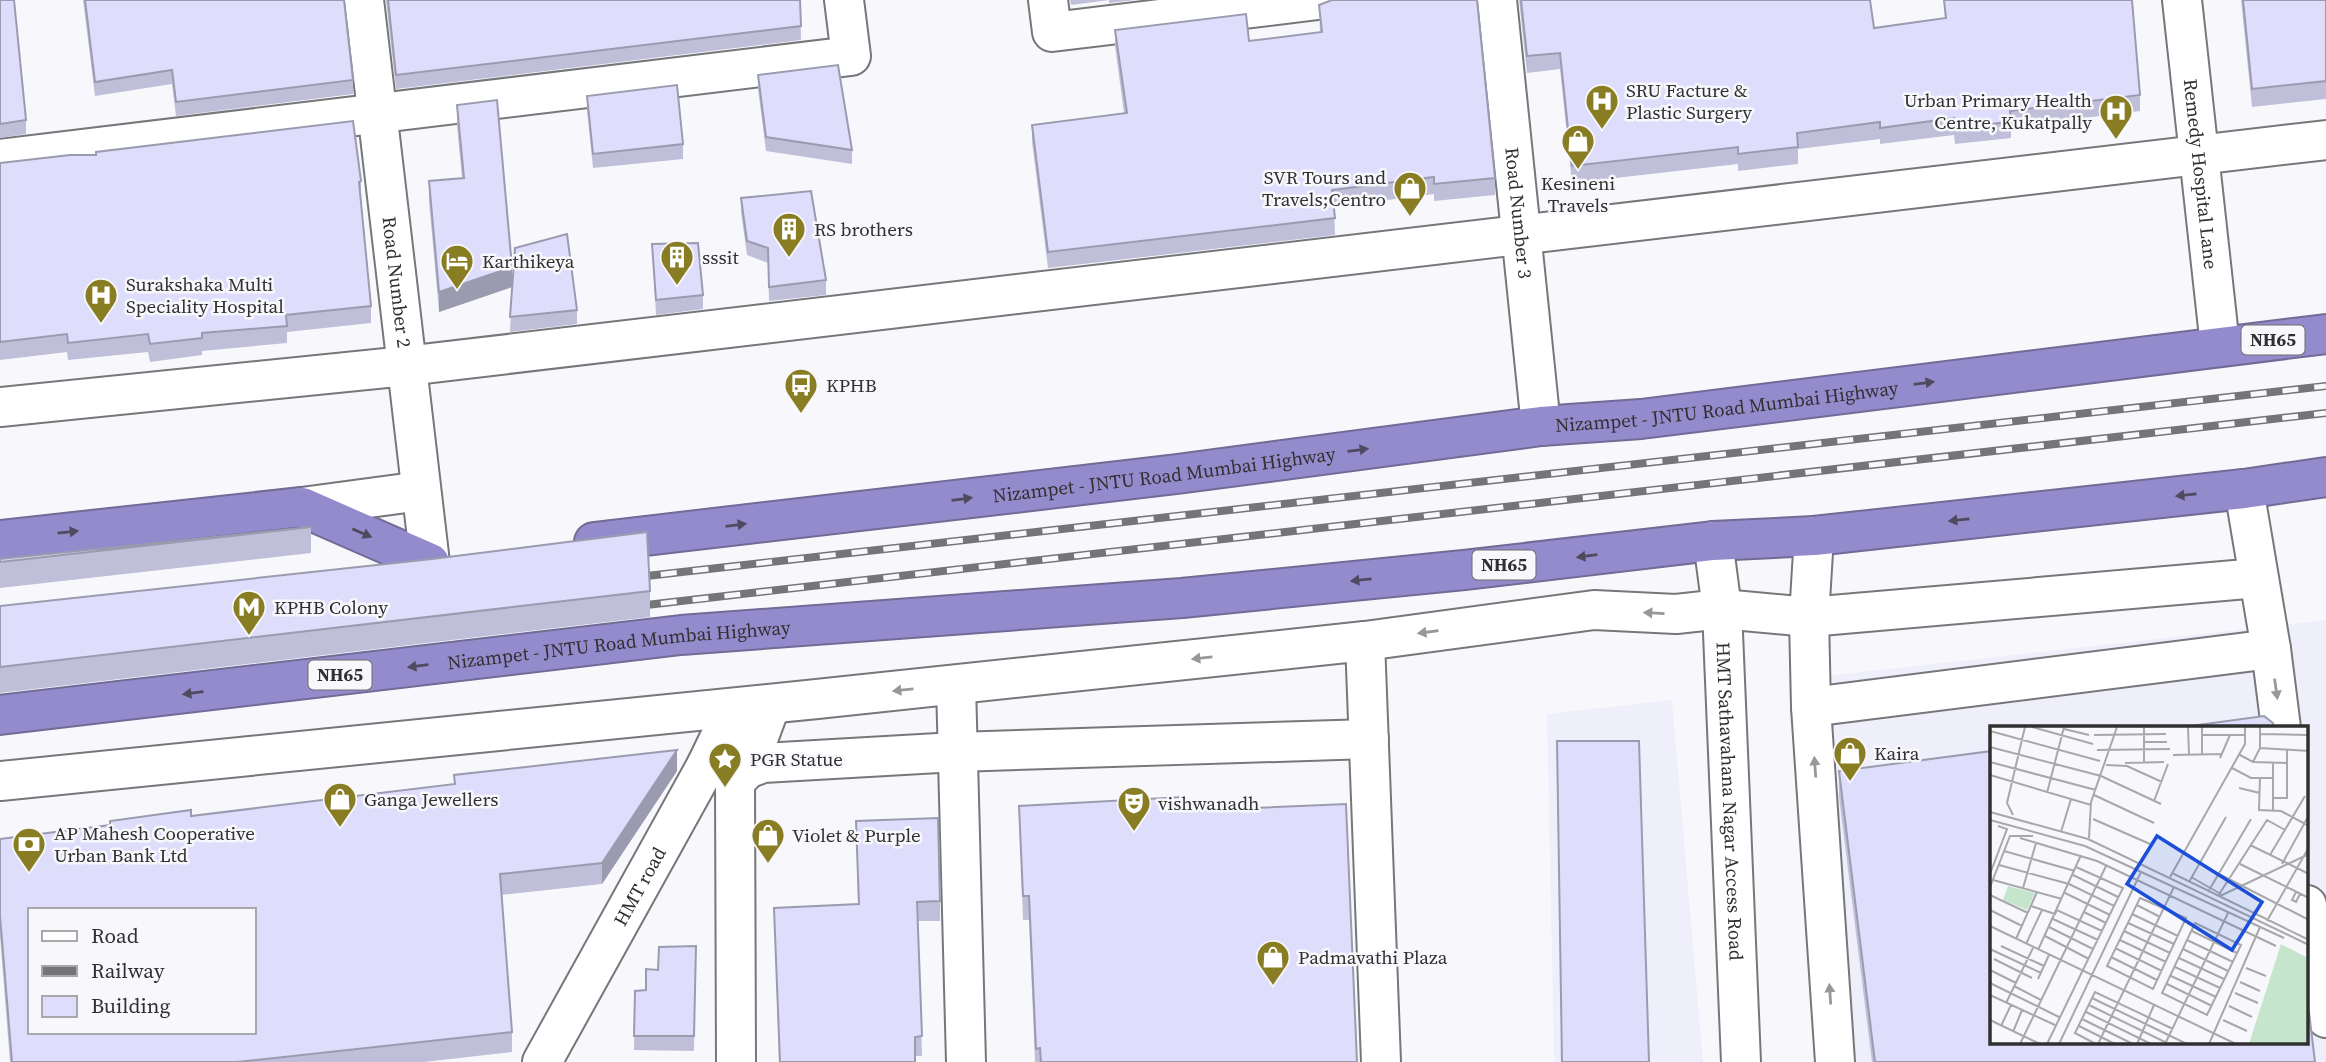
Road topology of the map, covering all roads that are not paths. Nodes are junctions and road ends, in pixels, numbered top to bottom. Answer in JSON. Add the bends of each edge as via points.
{"nodes":[{"id":1,"x":365,"y":0,"type":"edge"},
{"id":2,"x":844,"y":0,"type":"edge"},
{"id":3,"x":1048,"y":0,"type":"edge"},
{"id":4,"x":1318,"y":0,"type":"edge"},
{"id":5,"x":1497,"y":0,"type":"edge"},
{"id":6,"x":2182,"y":0,"type":"edge"},
{"id":7,"x":378,"y":112,"type":"junction"},
{"id":8,"x":2326,"y":140,"type":"edge"},
{"id":9,"x":2200,"y":154,"type":"junction"},
{"id":10,"x":0,"y":159,"type":"edge"},
{"id":11,"x":1521,"y":235,"type":"junction"},
{"id":12,"x":2326,"y":334,"type":"edge"},
{"id":13,"x":2220,"y":346,"type":"junction"},
{"id":14,"x":406,"y":366,"type":"junction"},
{"id":15,"x":0,"y":407,"type":"edge"},
{"id":16,"x":1541,"y":426,"type":"junction"},
{"id":17,"x":2326,"y":477,"type":"edge"},
{"id":18,"x":2244,"y":489,"type":"junction"},
{"id":19,"x":421,"y":491,"type":"junction"},
{"id":20,"x":302,"y":507,"type":"junction"},
{"id":21,"x":1814,"y":536,"type":"junction"},
{"id":22,"x":0,"y":540,"type":"edge"},
{"id":23,"x":1713,"y":541,"type":"junction"},
{"id":24,"x":562,"y":547,"type":"edge"},
{"id":25,"x":470,"y":558,"type":"edge"},
{"id":26,"x":430,"y":563,"type":"junction"},
{"id":27,"x":361,"y":570,"type":"edge"},
{"id":28,"x":2258,"y":578,"type":"junction"},
{"id":29,"x":1722,"y":609,"type":"junction"},
{"id":30,"x":1809,"y":617,"type":"junction"},
{"id":31,"x":1364,"y":641,"type":"junction"},
{"id":32,"x":2271,"y":649,"type":"junction"},
{"id":33,"x":956,"y":685,"type":"junction"},
{"id":34,"x":771,"y":704,"type":"junction"},
{"id":35,"x":1811,"y":707,"type":"junction"},
{"id":36,"x":734,"y":708,"type":"junction"},
{"id":37,"x":0,"y":715,"type":"edge"},
{"id":38,"x":2281,"y":726,"type":"edge"},
{"id":39,"x":1369,"y":739,"type":"junction"},
{"id":40,"x":956,"y":751,"type":"junction"},
{"id":41,"x":706,"y":766,"type":"junction"},
{"id":42,"x":747,"y":769,"type":"junction"},
{"id":43,"x":0,"y":781,"type":"edge"},
{"id":44,"x":2308,"y":911,"type":"edge"},
{"id":45,"x":2326,"y":1018,"type":"edge"},
{"id":46,"x":542,"y":1062,"type":"edge"},
{"id":47,"x":736,"y":1062,"type":"edge"},
{"id":48,"x":966,"y":1062,"type":"edge"},
{"id":49,"x":1381,"y":1062,"type":"edge"},
{"id":50,"x":1741,"y":1062,"type":"edge"},
{"id":51,"x":1835,"y":1062,"type":"edge"}],
"edges":[{"from":1,"to":7,"type":"street","name":"Road Number 2"},
{"from":2,"to":7,"type":"street","via":[[851,56]]},
{"from":3,"to":4,"type":"street","via":[[1052,32]]},
{"from":5,"to":11,"type":"street","name":"Road Number 3"},
{"from":6,"to":9,"type":"street","name":"Remedy Hospital Lane"},
{"from":7,"to":10,"type":"street"},
{"from":7,"to":14,"type":"street","name":"Road Number 2"},
{"from":8,"to":9,"type":"street"},
{"from":9,"to":11,"type":"street"},
{"from":9,"to":13,"type":"street","name":"Remedy Hospital Lane"},
{"from":11,"to":14,"type":"street"},
{"from":11,"to":16,"type":"street","name":"Road Number 3"},
{"from":12,"to":13,"type":"highway","name":"Nizampet - JNTU Road Mumbai Highway","number":"NH65"},
{"from":16,"to":13,"type":"highway","name":"Nizampet - JNTU Road Mumbai Highway","number":"NH65","one_way":true,"via":[[1641,419]]},
{"from":14,"to":15,"type":"street"},
{"from":14,"to":19,"type":"street","name":"Road Number 2"},
{"from":24,"to":16,"type":"highway","name":"Nizampet - JNTU Road Mumbai Highway","number":"NH65","one_way":true},
{"from":17,"to":18,"type":"highway","name":"Nizampet - JNTU Road Mumbai Highway","number":"NH65"},
{"from":18,"to":21,"type":"highway","name":"Nizampet - JNTU Road Mumbai Highway","number":"NH65","one_way":true},
{"from":18,"to":28,"type":"street"},
{"from":19,"to":20,"type":"street"},
{"from":19,"to":26,"type":"street","name":"Road Number 2"},
{"from":22,"to":20,"type":"highway","one_way":true},
{"from":20,"to":26,"type":"highway","one_way":true},
{"from":21,"to":23,"type":"highway","name":"Nizampet - JNTU Road Mumbai Highway","number":"NH65"},
{"from":21,"to":30,"type":"street"},
{"from":23,"to":29,"type":"street","name":"HMT Sathavahana Nagar Access Road"},
{"from":23,"to":37,"type":"highway","name":"Nizampet - JNTU Road Mumbai Highway","number":"NH65","one_way":true,"via":[[1182,598],[681,635]]},
{"from":25,"to":26,"type":"highway"},
{"from":26,"to":27,"type":"highway"},
{"from":28,"to":30,"type":"street"},
{"from":28,"to":32,"type":"street"},
{"from":29,"to":30,"type":"street"},
{"from":29,"to":31,"type":"street","one_way":true,"via":[[1676,614],[1594,610]]},
{"from":29,"to":50,"type":"street","name":"HMT Sathavahana Nagar Access Road"},
{"from":30,"to":35,"type":"street"},
{"from":31,"to":33,"type":"street","one_way":true},
{"from":31,"to":39,"type":"street"},
{"from":32,"to":35,"type":"street"},
{"from":32,"to":38,"type":"street","one_way":true},
{"from":33,"to":34,"type":"street","one_way":true},
{"from":33,"to":40,"type":"street"},
{"from":34,"to":36,"type":"street"},
{"from":34,"to":42,"type":"street"},
{"from":51,"to":35,"type":"street","one_way":true},
{"from":36,"to":41,"type":"street","name":"HMT road"},
{"from":36,"to":43,"type":"street"},
{"from":39,"to":40,"type":"street"},
{"from":39,"to":49,"type":"street"},
{"from":40,"to":42,"type":"street","via":[[762,764]]},
{"from":40,"to":48,"type":"street"},
{"from":41,"to":42,"type":"street"},
{"from":41,"to":46,"type":"street","name":"HMT road"},
{"from":42,"to":47,"type":"street","via":[[735,782]]},
{"from":44,"to":45,"type":"street"}]}
